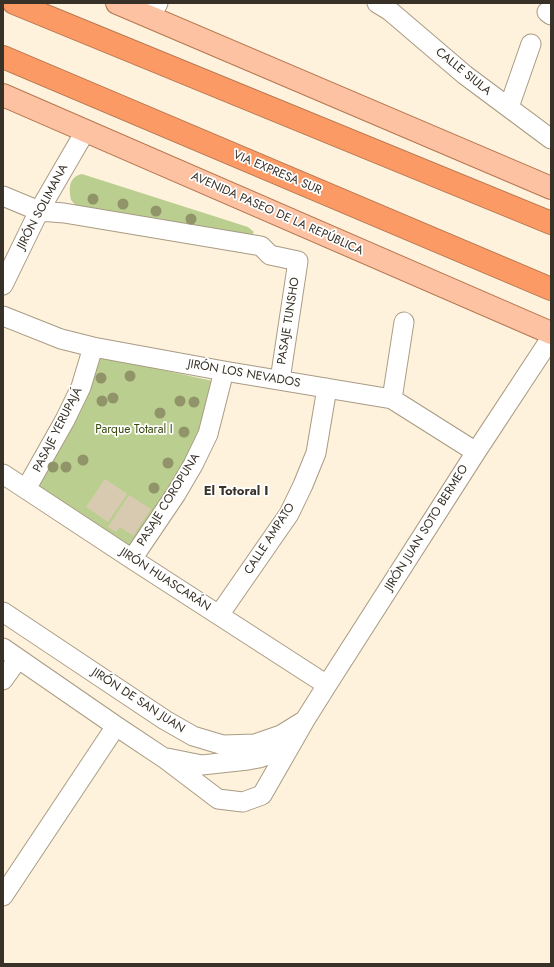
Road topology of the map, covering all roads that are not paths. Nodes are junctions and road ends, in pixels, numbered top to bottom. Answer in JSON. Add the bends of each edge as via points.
{"nodes":[{"id":1,"x":14,"y":3,"type":"edge"},
{"id":2,"x":117,"y":3,"type":"edge"},
{"id":3,"x":377,"y":3,"type":"edge"},
{"id":4,"x":154,"y":10,"type":"edge"},
{"id":5,"x":532,"y":44,"type":"dead end"},
{"id":6,"x":3,"y":57,"type":"edge"},
{"id":7,"x":3,"y":95,"type":"edge"},
{"id":8,"x":509,"y":107,"type":"junction"},
{"id":9,"x":86,"y":130,"type":"junction"},
{"id":10,"x":551,"y":139,"type":"edge"},
{"id":11,"x":551,"y":188,"type":"edge"},
{"id":12,"x":3,"y":196,"type":"edge"},
{"id":13,"x":39,"y":210,"type":"junction"},
{"id":14,"x":551,"y":223,"type":"edge"},
{"id":15,"x":3,"y":285,"type":"edge"},
{"id":16,"x":551,"y":289,"type":"edge"},
{"id":17,"x":3,"y":316,"type":"edge"},
{"id":18,"x":404,"y":322,"type":"dead end"},
{"id":19,"x":551,"y":333,"type":"edge"},
{"id":20,"x":551,"y":338,"type":"edge"},
{"id":21,"x":93,"y":347,"type":"junction"},
{"id":22,"x":224,"y":371,"type":"junction"},
{"id":23,"x":280,"y":380,"type":"junction"},
{"id":24,"x":328,"y":388,"type":"junction"},
{"id":25,"x":392,"y":399,"type":"junction"},
{"id":26,"x":476,"y":452,"type":"junction"},
{"id":27,"x":3,"y":474,"type":"edge"},
{"id":28,"x":26,"y":489,"type":"junction"},
{"id":29,"x":132,"y":559,"type":"junction"},
{"id":30,"x":3,"y":612,"type":"edge"},
{"id":31,"x":219,"y":615,"type":"junction"},
{"id":32,"x":11,"y":654,"type":"edge"},
{"id":33,"x":3,"y":680,"type":"edge"},
{"id":34,"x":328,"y":685,"type":"junction"},
{"id":35,"x":305,"y":720,"type":"junction"},
{"id":36,"x":116,"y":726,"type":"junction"},
{"id":37,"x":289,"y":748,"type":"junction"},
{"id":38,"x":164,"y":758,"type":"junction"},
{"id":39,"x":3,"y":896,"type":"edge"}],
"edges":[{"from":1,"to":14,"type":"highway"},
{"from":2,"to":4,"type":"main road"},
{"from":3,"to":8,"type":"street","name":"CALLE SIULA","via":[[390,11],[465,75]]},
{"from":4,"to":11,"type":"main road"},
{"from":5,"to":8,"type":"street"},
{"from":6,"to":16,"type":"highway","name":"VIA EXPRESA SUR"},
{"from":7,"to":9,"type":"main road","name":"AVENIDA PASEO DE LA REPÚBLICA"},
{"from":8,"to":10,"type":"street","name":"CALLE SIULA"},
{"from":9,"to":13,"type":"street","name":"JIRÓN SOLIMANA"},
{"from":9,"to":19,"type":"main road","name":"AVENIDA PASEO DE LA REPÚBLICA"},
{"from":12,"to":13,"type":"street"},
{"from":13,"to":15,"type":"street","name":"JIRÓN SOLIMANA"},
{"from":13,"to":23,"type":"street","name":"PASAJE TUNSHO","via":[[261,246],[270,255],[298,261]]},
{"from":17,"to":21,"type":"street","name":"JIRÓN LOS NEVADOS","via":[[61,339]]},
{"from":18,"to":25,"type":"street"},
{"from":20,"to":26,"type":"street","name":"JIRÓN JUAN SOTO BERMEO"},
{"from":21,"to":22,"type":"street","name":"JIRÓN LOS NEVADOS"},
{"from":21,"to":28,"type":"street","name":"PASAJE YERUPAJÁ","via":[[75,400]]},
{"from":22,"to":23,"type":"street","name":"JIRÓN LOS NEVADOS"},
{"from":22,"to":29,"type":"street","name":"PASAJE COROPUNA","via":[[208,434],[193,465]]},
{"from":23,"to":24,"type":"street","name":"JIRÓN LOS NEVADOS"},
{"from":24,"to":25,"type":"street","name":"JIRÓN LOS NEVADOS"},
{"from":24,"to":31,"type":"street","name":"CALLE AMPATO","via":[[316,453],[304,485],[289,514]]},
{"from":25,"to":26,"type":"street","name":"JIRÓN LOS NEVADOS"},
{"from":26,"to":34,"type":"street","name":"JIRÓN JUAN SOTO BERMEO"},
{"from":27,"to":28,"type":"street","name":"JIRÓN HUASCARÁN"},
{"from":28,"to":29,"type":"street","name":"JIRÓN HUASCARÁN"},
{"from":29,"to":31,"type":"street","name":"JIRÓN HUASCARÁN"},
{"from":30,"to":35,"type":"street","name":"JIRÓN DE SAN JUAN","via":[[193,736],[223,745],[255,744],[281,735]]},
{"from":31,"to":34,"type":"street","name":"JIRÓN HUASCARÁN"},
{"from":32,"to":33,"type":"street"},
{"from":32,"to":36,"type":"street","name":"JIRÓN JUAN SOTO BERMEO"},
{"from":34,"to":35,"type":"street","name":"JIRÓN JUAN SOTO BERMEO"},
{"from":35,"to":37,"type":"street","name":"JIRÓN JUAN SOTO BERMEO"},
{"from":36,"to":38,"type":"street","name":"JIRÓN JUAN SOTO BERMEO"},
{"from":36,"to":39,"type":"street"},
{"from":37,"to":38,"type":"street","via":[[259,758],[202,765]]},
{"from":37,"to":38,"type":"street","name":"JIRÓN JUAN SOTO BERMEO","via":[[262,794],[243,802],[218,799]]}]}
